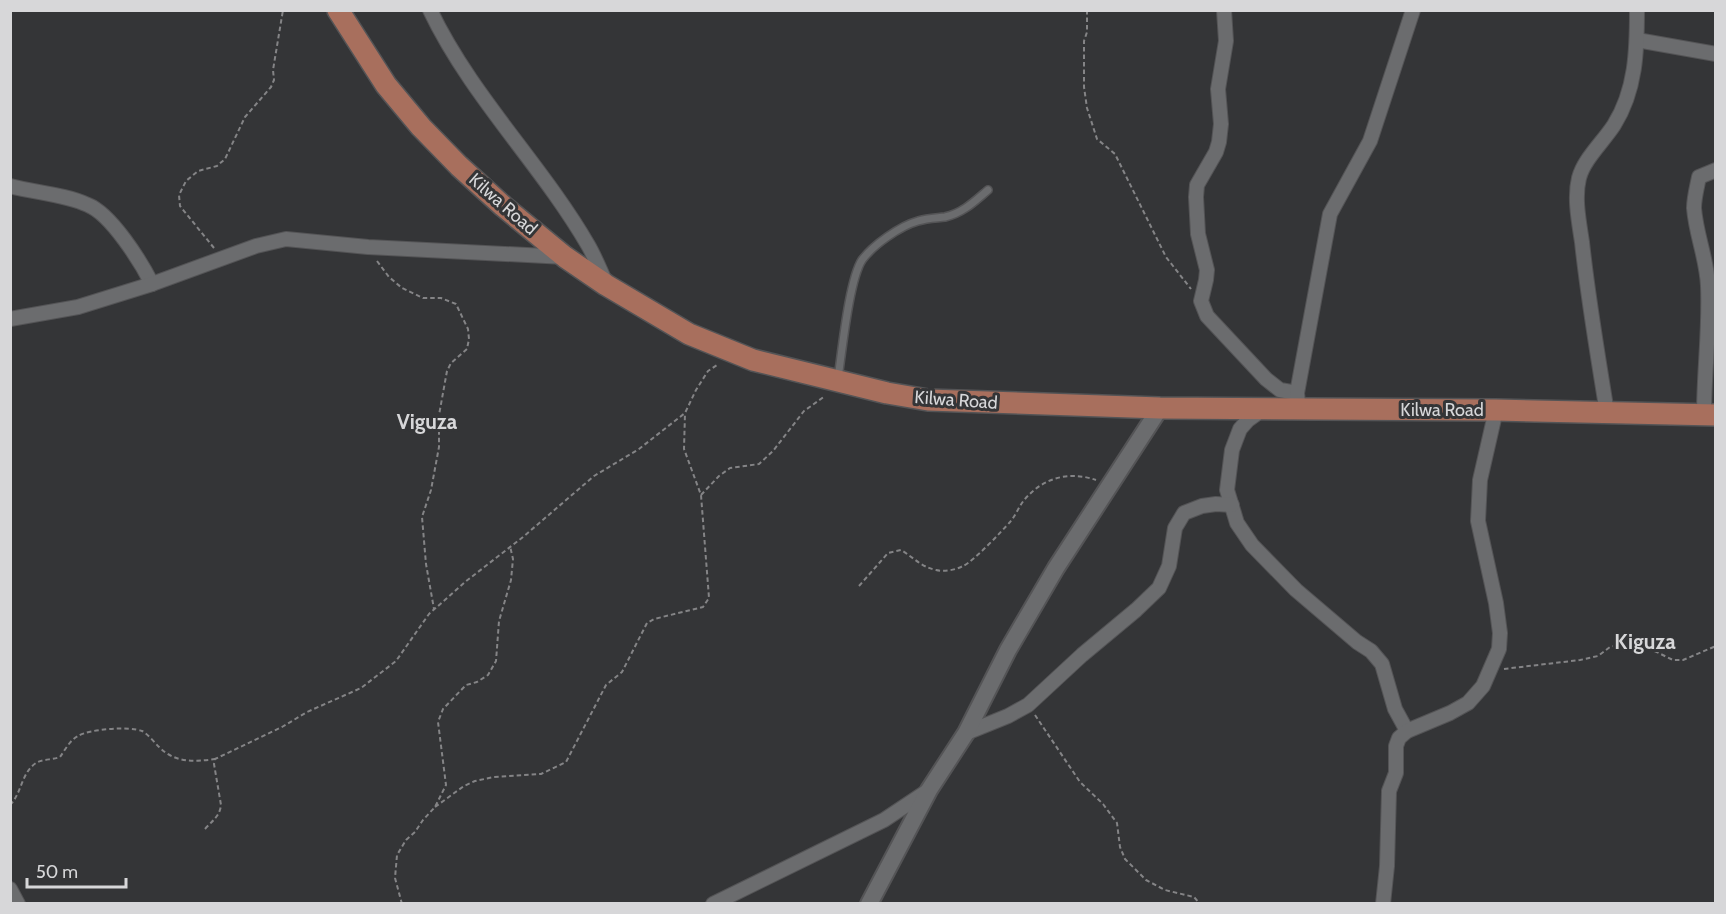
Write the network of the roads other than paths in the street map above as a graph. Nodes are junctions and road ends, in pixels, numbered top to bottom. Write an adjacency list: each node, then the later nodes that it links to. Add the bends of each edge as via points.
1 (338, 10): 11 (highway, Kilwa Road, via 386,85 421,127 503,206)
2 (430, 10): 13 (street, via 440,33 589,246)
3 (1224, 10): 16 (street, via 1226,40 1218,89 1219,142 1197,185 1196,197 1198,234 1207,270 1201,300 1207,316 1266,379)
4 (1413, 10): 16 (street, via 1370,141 1330,214)
5 (1637, 10): 6 (street)
6 (1637, 40): 7 (street); 20 (street, via 1626,102 1584,167 1577,190)
7 (1716, 54)
8 (1716, 170): 21 (street, via 1700,177 1694,208 1708,284 1709,338 1704,381)
9 (10, 186): 12 (street, via 76,201 97,210 125,239)
10 (988, 190): 15 (lane, via 965,210 905,227 876,244 861,262)
11 (565, 257): 12 (street, via 286,239); 13 (highway, Kilwa Road)
12 (152, 284): 14 (street, via 78,308)
13 (606, 285): 15 (highway, Kilwa Road, via 689,334 734,353)
14 (10, 319)
15 (838, 380): 17 (highway, Kilwa Road, via 928,400)
16 (1298, 401): 18 (highway, Kilwa Road); 19 (highway, Kilwa Road)
17 (1160, 408): 18 (highway, Kilwa Road); 24 (street, via 1056,568)
18 (1262, 410): 22 (street, via 1240,429 1232,450 1227,490)
19 (1496, 410): 20 (highway, Kilwa Road); 23 (street, via 1480,480 1478,521 1496,603 1499,649 1483,686 1468,703)
20 (1607, 413): 21 (highway, Kilwa Road)
21 (1710, 415)
22 (1232, 505): 23 (street, via 1237,523 1252,545 1296,590 1382,664); 24 (street, via 1202,506 1184,513 1175,528 1170,566 1159,588 1028,705)
23 (1407, 732): 30 (street, via 1396,746 1396,772 1389,791)
24 (966, 733): 25 (street)
25 (929, 790): 28 (street, via 884,820); 29 (street)
26 (10, 889): 27 (street)
27 (18, 903)
28 (713, 903)
29 (869, 903)
30 (1383, 903)

